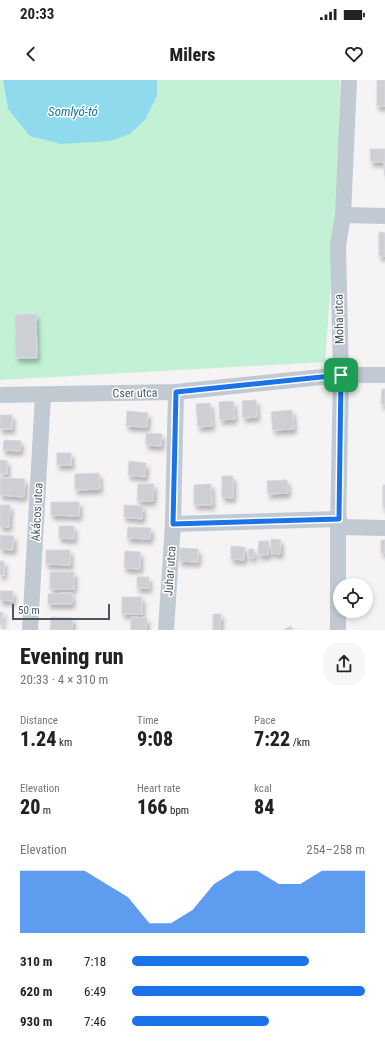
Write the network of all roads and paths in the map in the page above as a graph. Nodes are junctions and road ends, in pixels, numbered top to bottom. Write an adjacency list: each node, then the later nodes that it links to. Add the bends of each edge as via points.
1 (349, 80): 2 (street, Moha utca)
2 (343, 215): 3 (street); 4 (street, Moha utca, via 338,246)
3 (385, 216)
4 (341, 375): 5 (street, Cser utca); 6 (street, Cser utca); 9 (street, Moha utca)
5 (385, 375)
6 (176, 392): 8 (street, Cser utca); 10 (street, Juhar utca)
7 (0, 395): 8 (street, Cser utca)
8 (44, 395): 12 (street, Akácos utca)
9 (338, 523): 10 (street); 11 (street); 14 (street, Moha utca)
10 (173, 524): 13 (street, Juhar utca)
11 (385, 528)
12 (30, 630)
13 (166, 630)
14 (338, 630)

